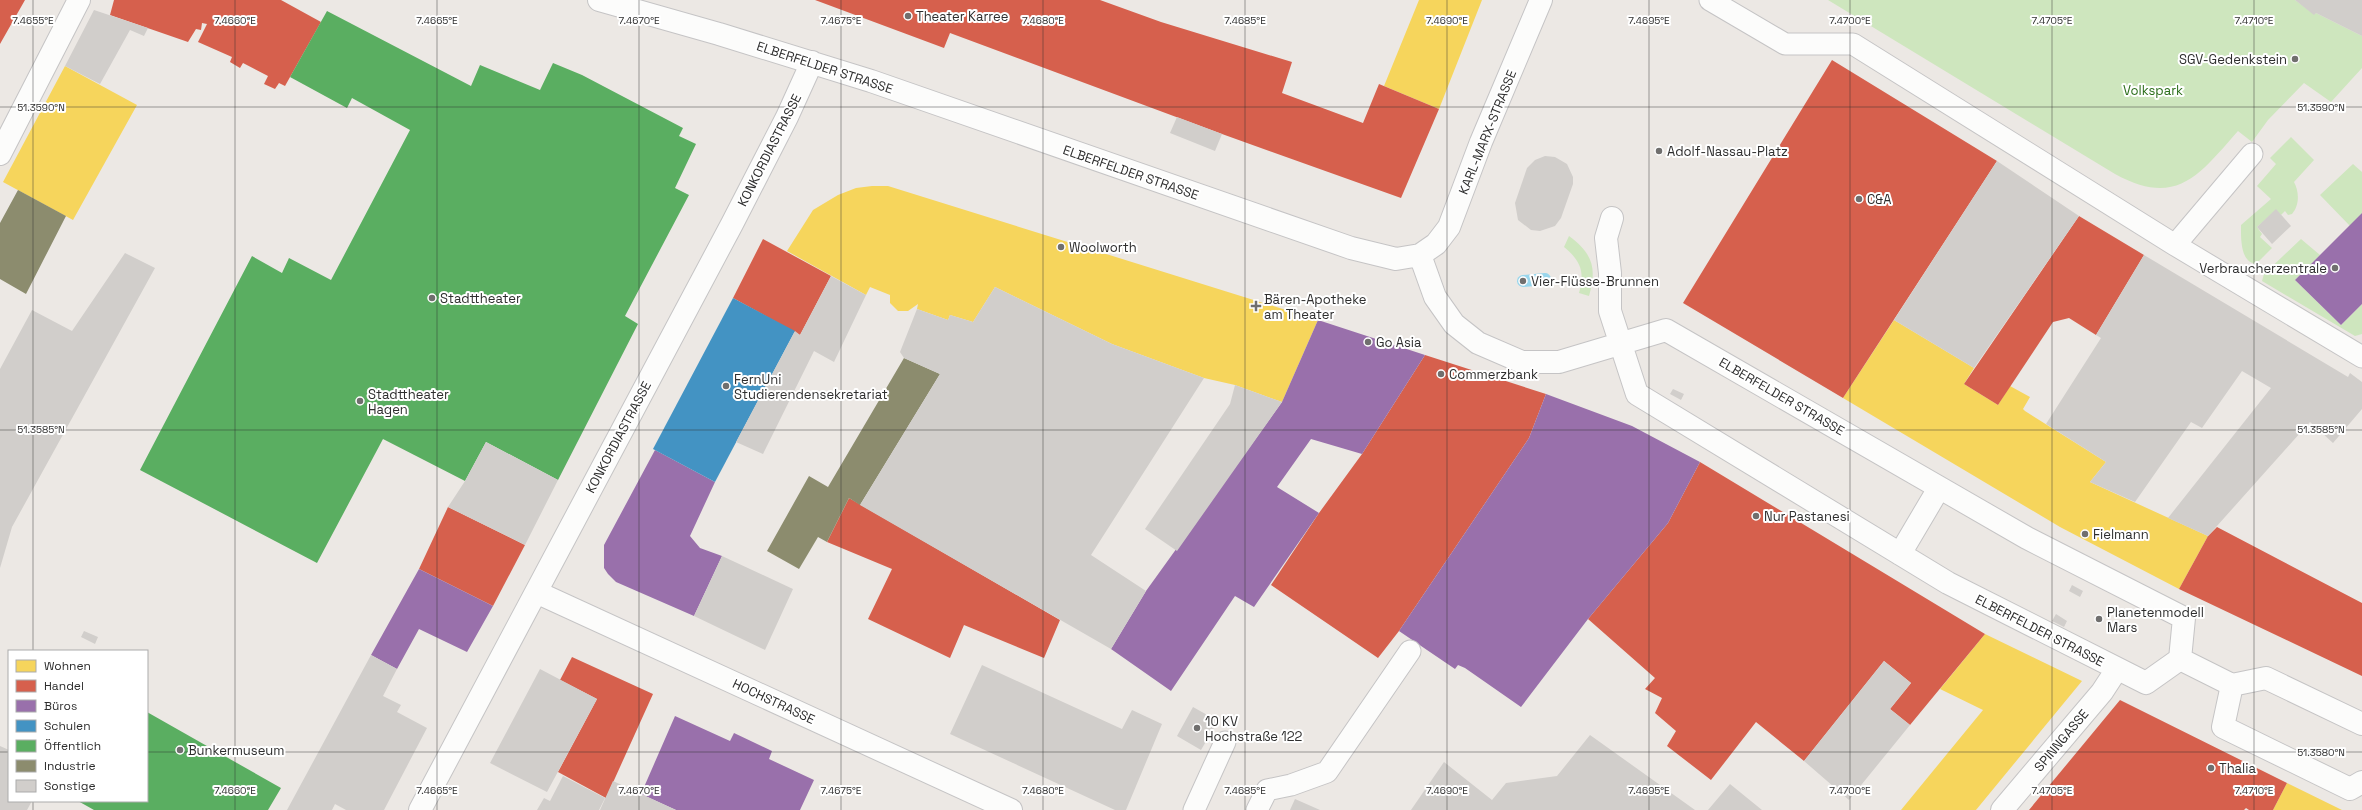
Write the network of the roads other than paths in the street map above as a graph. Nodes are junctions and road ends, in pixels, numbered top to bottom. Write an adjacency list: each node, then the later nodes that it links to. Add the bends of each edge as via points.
1 (79, 0): 6 (street)
2 (599, 0): 5 (street, ELBERFELDER STRASSE)
3 (1541, 0): 10 (street, KARL-MARX-STRASSE, via 1481,142 1449,227 1436,244)
4 (1710, 0): 9 (lane, via 1785,44 1852,44)
5 (812, 62): 10 (street, ELBERFELDER STRASSE, via 1351,248 1396,259); 15 (street, KONKORDIASTRASSE, via 732,224)
6 (0, 154)
7 (2252, 154): 9 (lane)
8 (1612, 218): 11 (street, ELBERFELDER STRASSE, via 1606,238 1610,273 1610,311)
9 (2175, 246): 12 (lane)
10 (1420, 255): 11 (street, ELBERFELDER STRASSE, via 1435,297 1454,324 1478,343 1522,362 1558,362)
11 (1620, 346): 13 (street, ELBERFELDER STRASSE, via 1666,330); 14 (street, ELBERFELDER STRASSE, via 1637,394)
12 (2362, 356)
13 (1939, 488): 14 (street); 17 (street, ELBERFELDER STRASSE, via 2069,561 2184,618)
14 (1900, 554): 18 (street, ELBERFELDER STRASSE, via 1948,583)
15 (536, 592): 23 (street, KONKORDIASTRASSE); 24 (street, HOCHSTRASSE)
16 (1410, 651): 26 (lane, via 1327,772 1291,785 1267,790)
17 (2180, 659): 18 (street, ELBERFELDER STRASSE, via 2146,683); 19 (street)
18 (2117, 669): 27 (street, SPINNGASSE, via 2102,692)
19 (2232, 685): 20 (street, via 2266,678); 22 (street, via 2223,727 2350,789)
20 (2358, 716)
21 (1225, 742): 25 (lane)
22 (2362, 782)
23 (420, 810)
24 (1011, 810)
25 (1194, 810)
26 (1257, 810)
27 (2002, 810)

